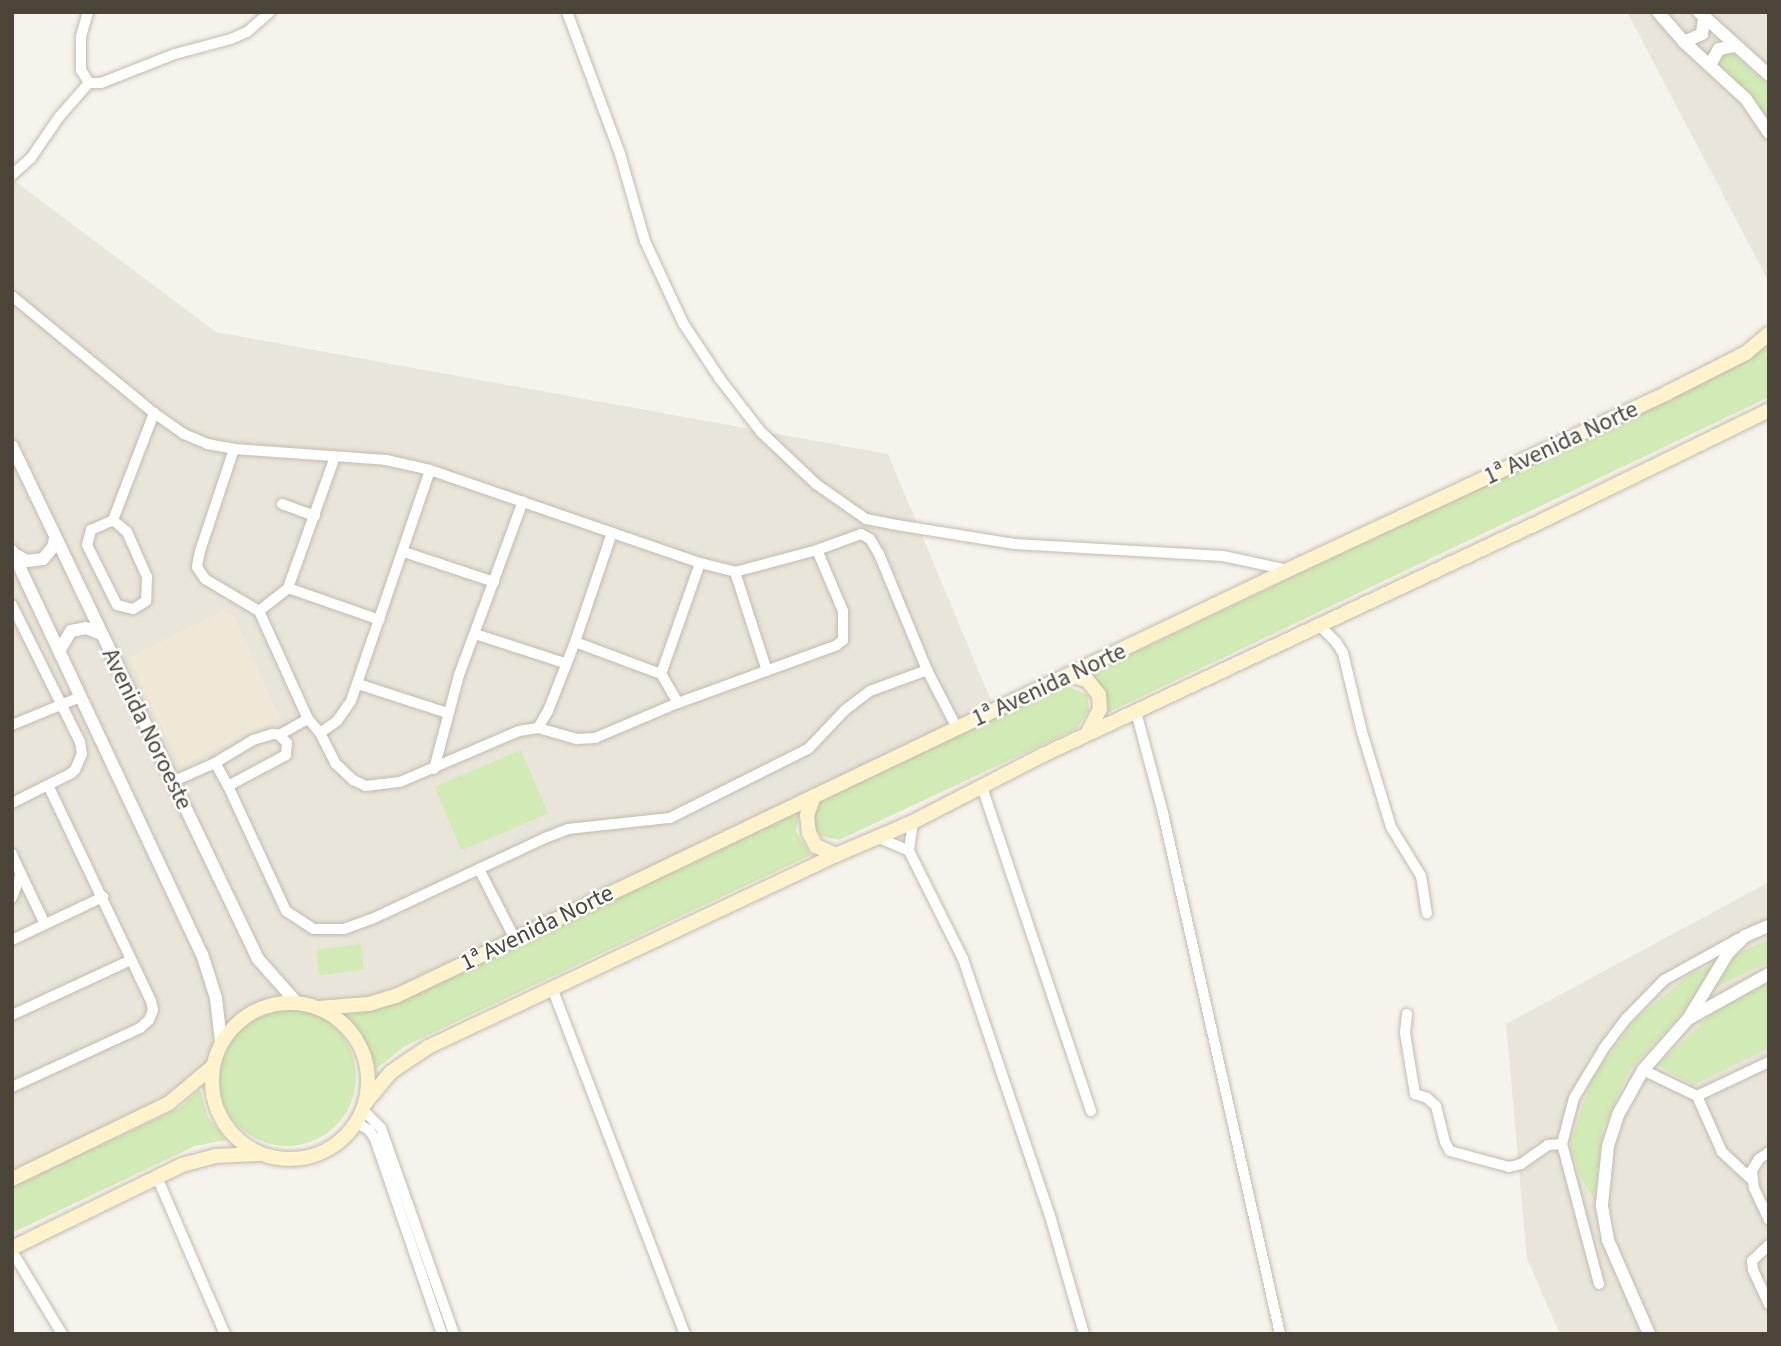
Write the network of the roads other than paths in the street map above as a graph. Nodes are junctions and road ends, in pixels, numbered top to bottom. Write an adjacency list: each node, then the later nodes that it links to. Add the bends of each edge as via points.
1 (88, 12): 10 (street, via 80,36 80,70)
2 (270, 12): 10 (street, via 231,39 175,54 101,83)
3 (567, 12): 24 (street, via 620,154 645,242 683,323 761,432 816,484)
4 (1658, 12): 6 (street)
5 (1702, 15): 6 (street, via 1702,34); 7 (street)
6 (1684, 43): 8 (street)
7 (1734, 46): 8 (street, via 1719,49); 9 (street)
8 (1710, 65): 11 (street, via 1746,99)
9 (1769, 75)
10 (89, 83): 12 (street, via 31,158)
11 (1769, 133)
12 (12, 175)
13 (12, 296): 16 (street)
14 (1769, 334): 33 (main road, 1ᵃ Avenida Norte, via 1746,352 1667,393)
15 (1769, 410): 40 (main road)
16 (154, 413): 18 (street, via 184,434); 25 (street)
17 (12, 446): 28 (street, Avenida Noroeste)
18 (234, 449): 19 (street); 38 (street, via 197,567 205,579)
19 (335, 457): 20 (street, via 386,460); 23 (street)
20 (430, 470): 21 (street); 31 (street)
21 (523, 501): 26 (street); 35 (street)
22 (282, 504): 23 (street)
23 (315, 516): 36 (street)
24 (866, 519): 27 (street); 33 (street, via 1014,544 1223,556)
25 (113, 520): 25 (street, via 91,530 87,545 117,605 134,609 146,601 147,577 127,532)
26 (612, 533): 32 (street); 43 (street)
27 (861, 534): 29 (street); 46 (street, via 879,554)
28 (55, 540): 30 (street, via 43,559 27,561); 41 (street, Avenida Noroeste)
29 (817, 550): 34 (street); 47 (street, via 844,611 844,640)
30 (13, 552): 44 (street, Avenida Noroeste)
31 (404, 552): 35 (street); 39 (street)
32 (700, 564): 34 (street); 48 (street)
33 (1288, 570): 49 (main road, 1ᵃ Avenida Norte)
34 (735, 572): 47 (street)
35 (494, 582): 42 (street)
36 (288, 589): 38 (street); 39 (street)
37 (12, 605): 53 (street)
38 (260, 611): 56 (street)
39 (380, 620): 50 (street)
40 (1318, 624): 54 (main road); 80 (street, via 1343,653 1391,827 1421,876)
41 (101, 634): 44 (street, via 86,628 71,631); 65 (street, Avenida Noroeste)
42 (475, 634): 45 (street); 55 (street)
43 (575, 642): 45 (street); 48 (street)
44 (59, 650): 51 (street, Avenida Noroeste)
45 (565, 663): 58 (street)
46 (927, 670): 59 (street); 76 (street, via 870,691 808,749 670,818 568,830)
47 (767, 671): 52 (street)
48 (661, 674): 52 (street)
49 (1072, 676): 59 (main road, 1ᵃ Avenida Norte); 61 (main road, via 1087,680 1099,695 1098,717)
50 (358, 684): 55 (street); 60 (street, via 345,711)
51 (80, 697): 53 (street); 94 (street, Avenida Noroeste, via 211,975)
52 (678, 702): 58 (street, via 595,738 577,740)
53 (61, 707): 57 (street); 66 (street, via 82,754 75,770)
54 (1136, 712): 61 (main road); 119 (street, via 1163,813)
55 (447, 713): 64 (street)
56 (308, 719): 60 (street); 62 (street)
57 (12, 725)
58 (538, 728): 64 (street, via 501,736)
59 (957, 728): 69 (main road, 1ᵃ Avenida Norte)
60 (320, 733): 64 (street, via 335,763 366,786 400,782)
61 (1087, 733): 68 (main road)
62 (279, 735): 63 (street, via 253,740); 67 (street, via 287,743 286,755)
63 (215, 763): 65 (street); 67 (street)
64 (433, 769)
65 (172, 782): 89 (street, Avenida Noroeste, via 258,959)
66 (48, 785): 70 (street); 78 (street)
67 (228, 786): 76 (street, via 278,898 286,911 314,929 344,929 372,919)
68 (982, 787): 71 (main road); 100 (street)
69 (814, 796): 75 (main road, via 807,815 809,832 817,846); 84 (main road, 1ᵃ Avenida Norte)
70 (12, 803)
71 (913, 822): 72 (main road); 73 (street)
72 (879, 838): 73 (street); 75 (main road)
73 (909, 851): 118 (street, via 971,981 1050,1216)
74 (12, 854): 77 (street)
75 (836, 855): 88 (main road)
76 (479, 869): 84 (street)
77 (21, 874): 79 (street); 81 (street)
78 (103, 897): 81 (street); 86 (street)
79 (12, 898)
80 (1427, 914)
81 (45, 924): 85 (street)
82 (1769, 926): 83 (street)
83 (1745, 936): 93 (street, via 1718,966); 102 (street, via 1664,980 1627,1018 1574,1098)
84 (515, 939): 90 (main road, 1ᵃ Avenida Norte, via 397,996 369,1004)
85 (12, 940)
86 (131, 960): 92 (street); 98 (street, via 151,1001 149,1020)
87 (1769, 974): 93 (street)
88 (552, 988): 101 (main road, via 418,1052 391,1073); 117 (street)
89 (297, 1003): 90 (main road); 94 (main road, via 274,1004 253,1012 234,1025)
90 (318, 1008): 101 (main road, via 346,1027 364,1055 369,1079)
91 (1407, 1014): 102 (street, via 1405,1033 1415,1094 1436,1106 1450,1151 1509,1167 1548,1145)
92 (12, 1015)
93 (1688, 1019): 97 (street)
94 (221, 1042): 96 (main road)
95 (1769, 1062): 99 (street)
96 (212, 1067): 104 (main road, via 211,1093 219,1118 236,1139); 106 (main road, via 169,1103)
97 (1643, 1070): 99 (street); 120 (street, via 1619,1113 1608,1146 1602,1205 1608,1240)
98 (12, 1087)
99 (1697, 1096): 107 (street, via 1722,1152)
100 (1091, 1111)
101 (362, 1112): 104 (main road, via 333,1146 302,1159); 115 (street); 116 (street, via 381,1128)
102 (1562, 1144): 111 (street)
103 (1769, 1152): 107 (street, via 1754,1164)
104 (258, 1154): 105 (main road, via 215,1156)
105 (157, 1177): 110 (main road); 114 (street)
106 (12, 1179)
107 (1752, 1180): 108 (street)
108 (1769, 1220)
109 (1769, 1245): 112 (street, via 1752,1261)
110 (12, 1249): 113 (street)
111 (1599, 1284)
112 (1769, 1304)
113 (62, 1334)
114 (225, 1334)
115 (442, 1334)
116 (454, 1334)
117 (685, 1334)
118 (1084, 1334)
119 (1280, 1334)
120 (1649, 1334)

